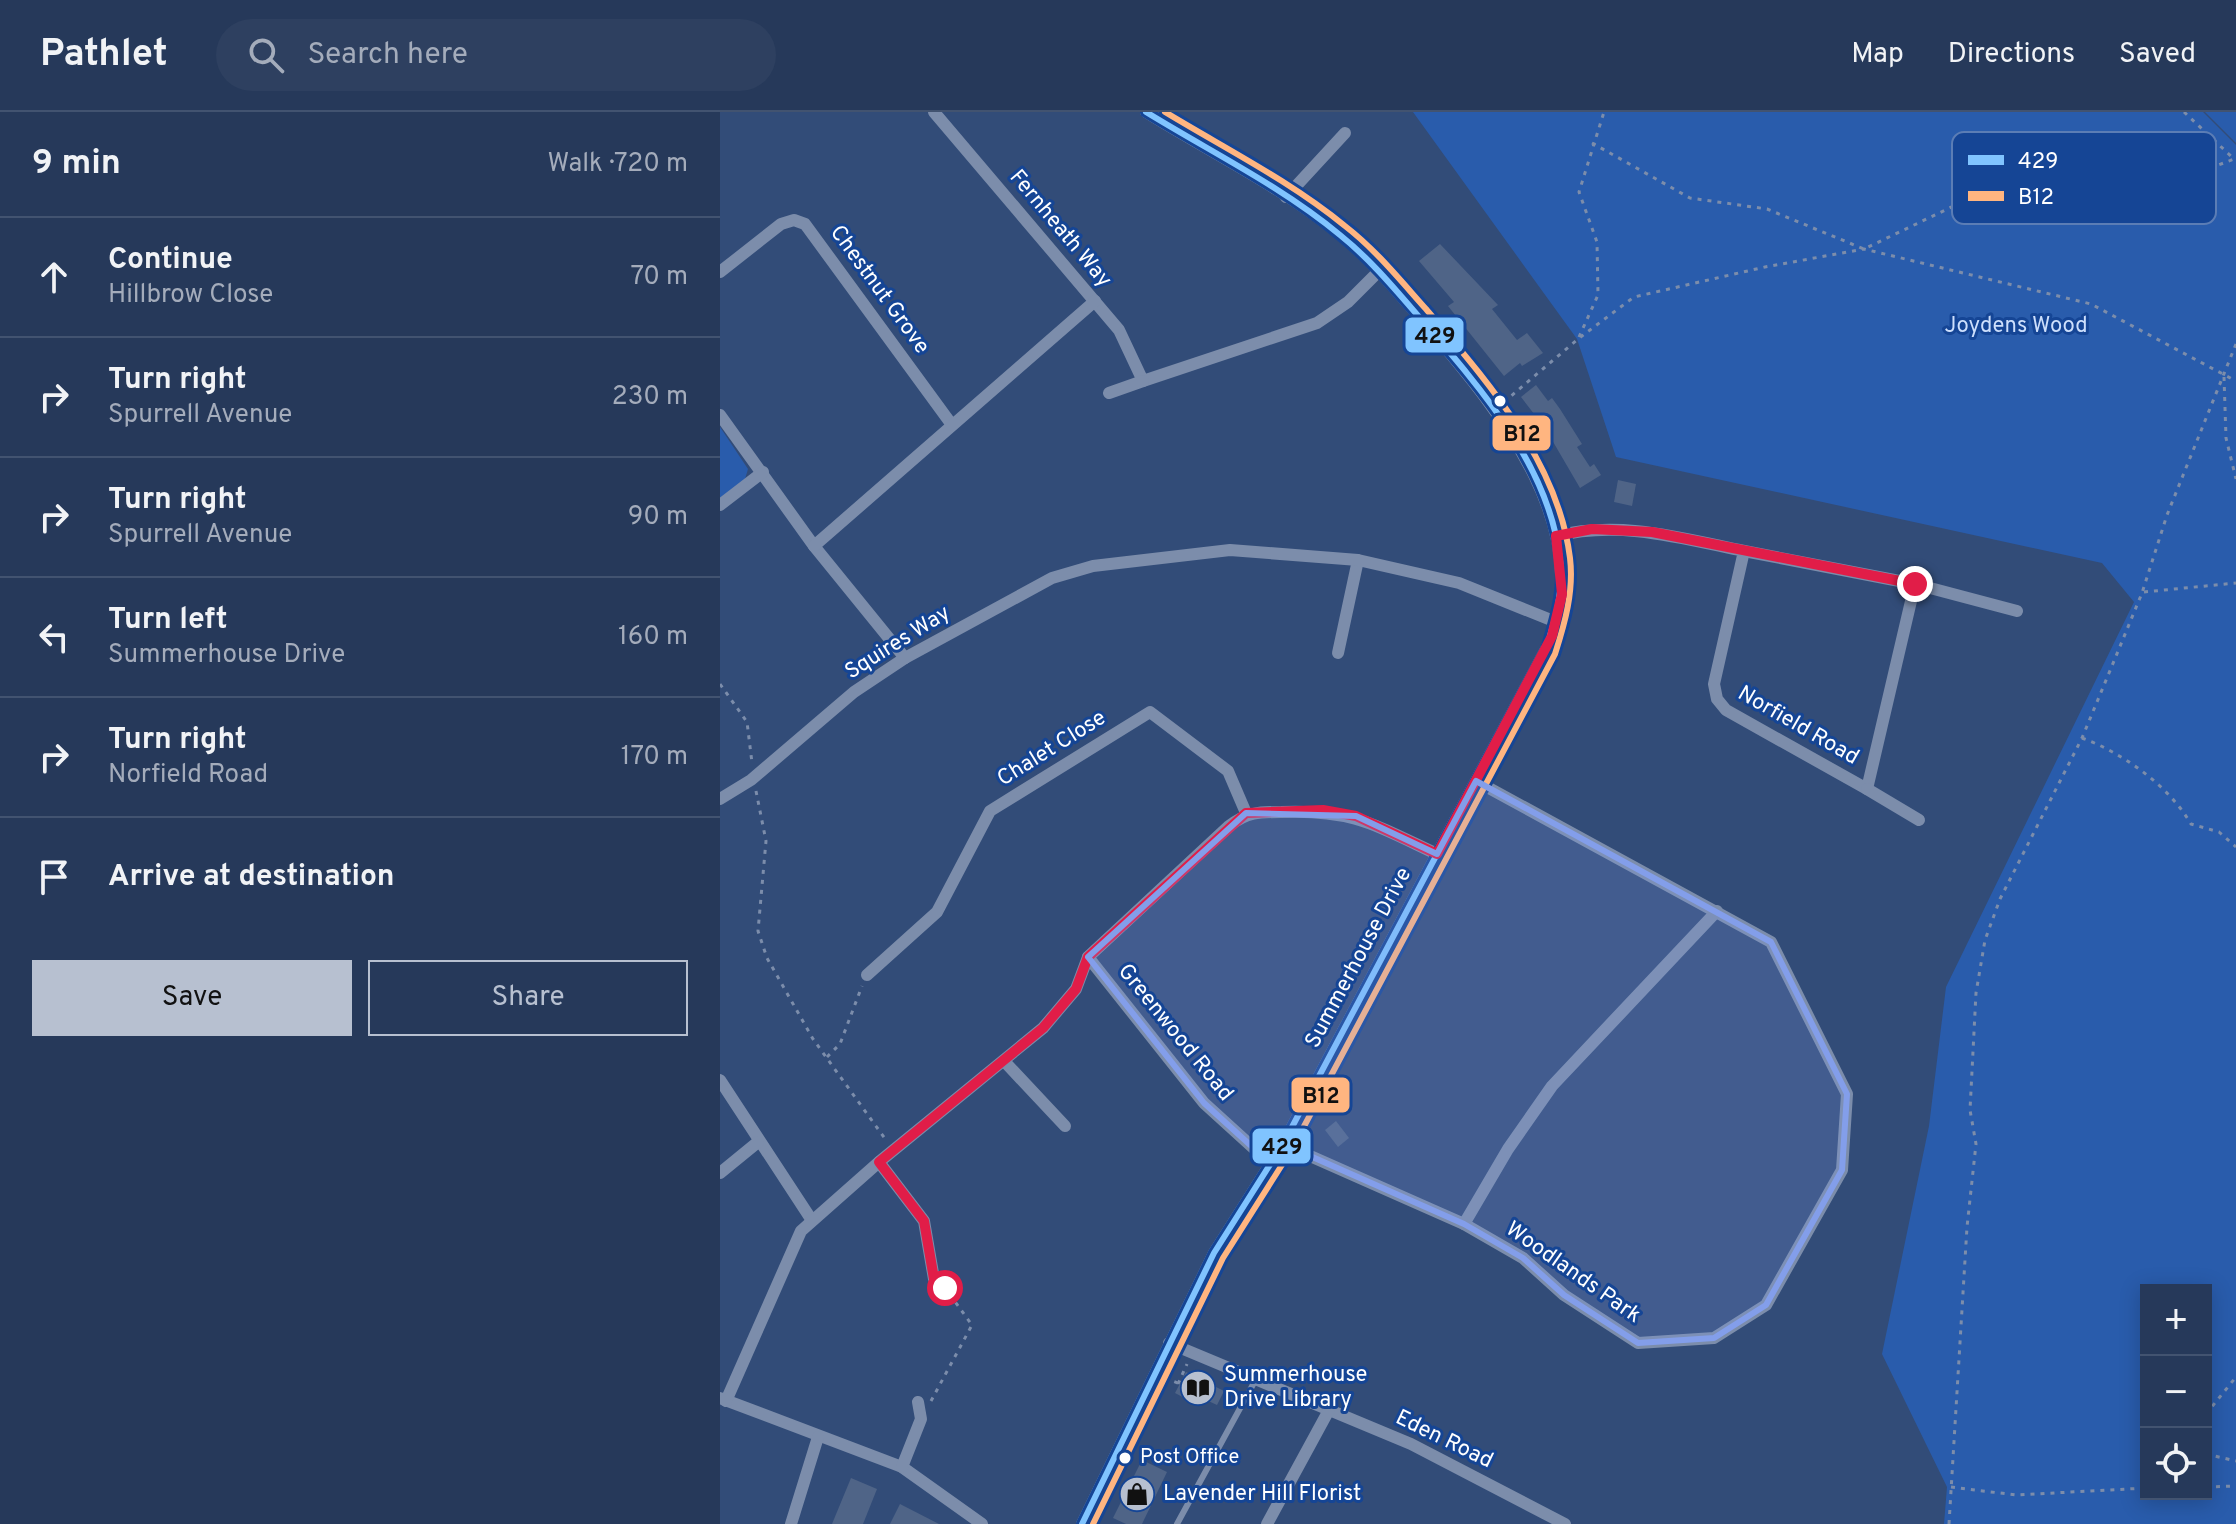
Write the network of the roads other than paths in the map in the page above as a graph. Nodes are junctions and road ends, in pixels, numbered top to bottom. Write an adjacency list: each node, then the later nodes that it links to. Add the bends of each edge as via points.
1 (934, 112): 7 (street, Fernheath Way)
2 (1146, 112): 4 (street, Summerhouse Drive)
3 (1345, 133): 4 (street)
4 (1286, 197): 5 (street, Summerhouse Drive, via 1325,222)
5 (1380, 270): 8 (street, via 1317,323); 14 (street, Summerhouse Drive, via 1495,410 1526,459)
6 (720, 272): 11 (street, Chestnut Grove, via 781,224 805,224)
7 (1095, 301): 8 (street, Fernheath Way, via 1119,330); 11 (street)
8 (1143, 381): 9 (street)
9 (1109, 393)
10 (720, 415): 12 (street)
11 (952, 425): 15 (street)
12 (763, 472): 13 (street); 15 (street)
13 (720, 505)
14 (1556, 536): 16 (street, via 1630,529); 20 (street, Summerhouse Drive, via 1562,578)
15 (814, 546): 22 (street)
16 (1744, 551): 18 (street); 24 (street, Norfield Road, via 1716,672 1717,699 1726,710)
17 (1358, 560): 20 (street, Squires Way, via 1459,583); 21 (street); 22 (street, Squires Way, via 1230,550 1093,566 1052,578)
18 (1915, 584): 19 (street); 24 (street, Norfield Road)
19 (2017, 611)
20 (1556, 622): 23 (street, Summerhouse Drive)
21 (1338, 653)
22 (905, 658): 25 (street, Squires Way)
23 (1476, 781): 28 (street, Summerhouse Drive); 29 (street, Woodlands Park)
24 (1867, 789): 27 (street, Norfield Road)
25 (720, 799)
26 (1246, 813): 28 (street, via 1323,810 1356,816); 30 (street); 31 (street, Chalet Close, via 1228,771 1150,712 990,811 937,912)
27 (1919, 820)
28 (1437, 854): 36 (street, Summerhouse Drive)
29 (1717, 911): 41 (street, via 1552,1086); 41 (street, Woodlands Park, via 1771,942 1847,1094 1842,1170 1766,1305 1714,1338 1638,1343 1564,1295 1523,1258)
30 (1088, 957): 32 (street, via 1076,989 1043,1028); 38 (street, Greenwood Road, via 1204,1103)
31 (867, 975)
32 (1004, 1061): 34 (street); 37 (street)
33 (720, 1080): 35 (street)
34 (1065, 1126)
35 (758, 1142): 39 (street); 40 (street)
36 (1283, 1144): 38 (street, Summerhouse Drive); 41 (street, Woodlands Park)
37 (879, 1162): 40 (street); 42 (street, via 924,1221)
38 (1270, 1163): 43 (street, Summerhouse Drive, via 1214,1253)
39 (720, 1173)
40 (811, 1219): 45 (street)
41 (1464, 1224)
42 (934, 1279)
43 (1169, 1343): 44 (street, Eden Road); 50 (street, Summerhouse Drive)
44 (1256, 1379): 47 (street, Eden Road); 53 (lane)
45 (723, 1399): 48 (street)
46 (918, 1402): 49 (street, via 921,1419)
47 (1329, 1410): 54 (street); 55 (street, Eden Road, via 1411,1444)
48 (818, 1437): 49 (street); 51 (street)
49 (902, 1467): 52 (street)
50 (1087, 1523)
51 (791, 1524)
52 (982, 1524)
53 (1177, 1524)
54 (1267, 1524)
55 (1565, 1524)

